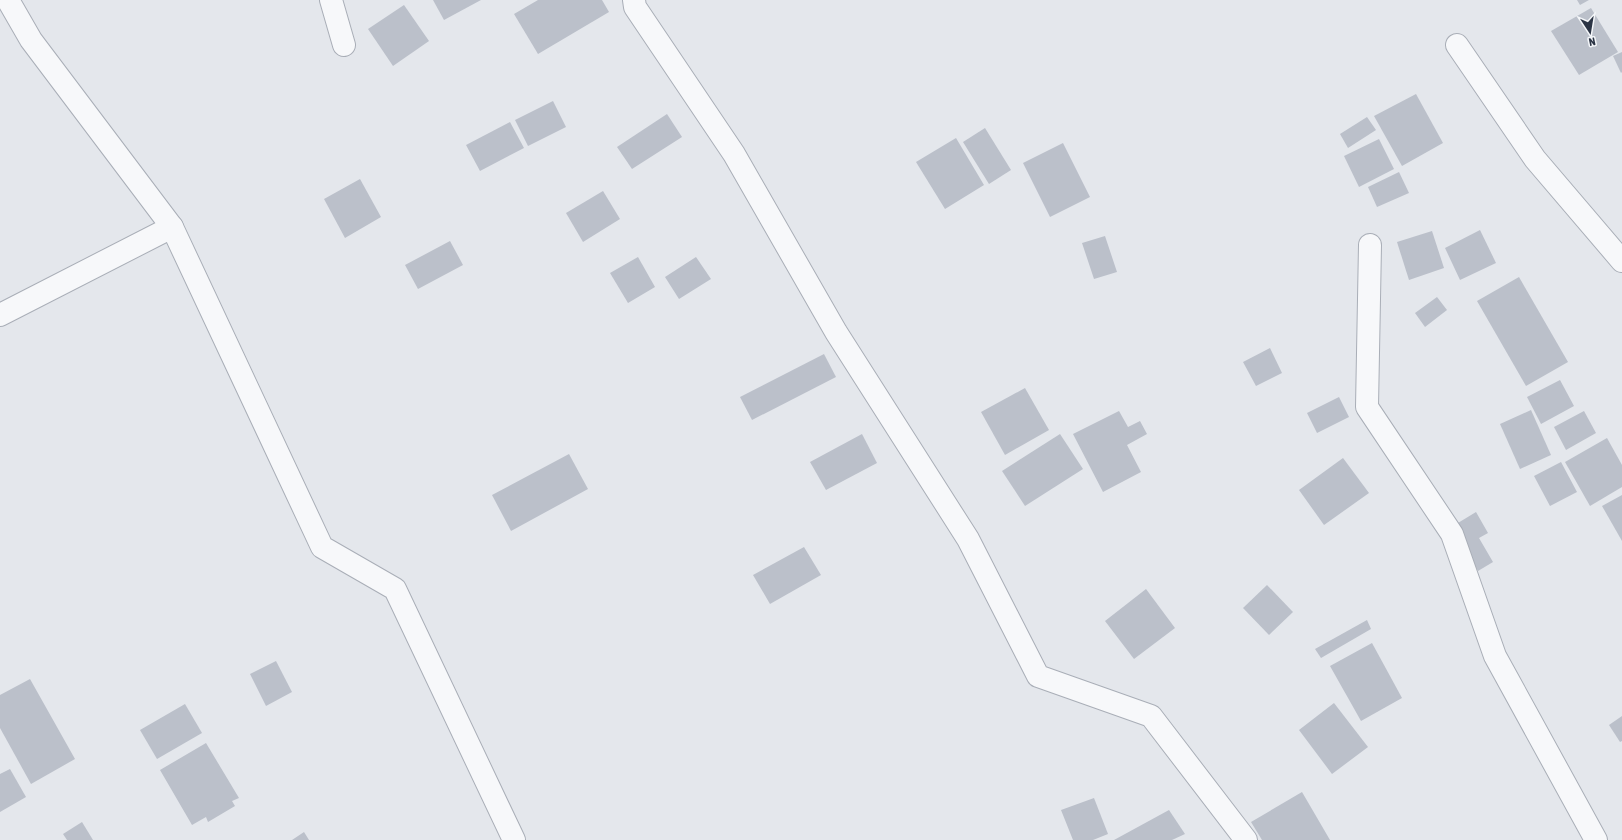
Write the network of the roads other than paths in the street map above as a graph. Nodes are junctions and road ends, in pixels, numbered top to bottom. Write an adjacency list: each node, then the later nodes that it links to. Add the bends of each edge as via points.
1 (8, 0): 6 (street, via 32,40)
2 (331, 0): 4 (street)
3 (634, 0): 11 (street, via 635,7 734,154 836,332 968,539 1038,676 1151,716)
4 (344, 45)
5 (1457, 45): 8 (street, via 1535,159)
6 (172, 227): 9 (street); 10 (street, via 322,547 396,589)
7 (1370, 245): 12 (street, via 1367,407 1452,534 1495,656)
8 (1622, 261)
9 (0, 315)
10 (514, 840)
11 (1246, 840)
12 (1596, 840)

